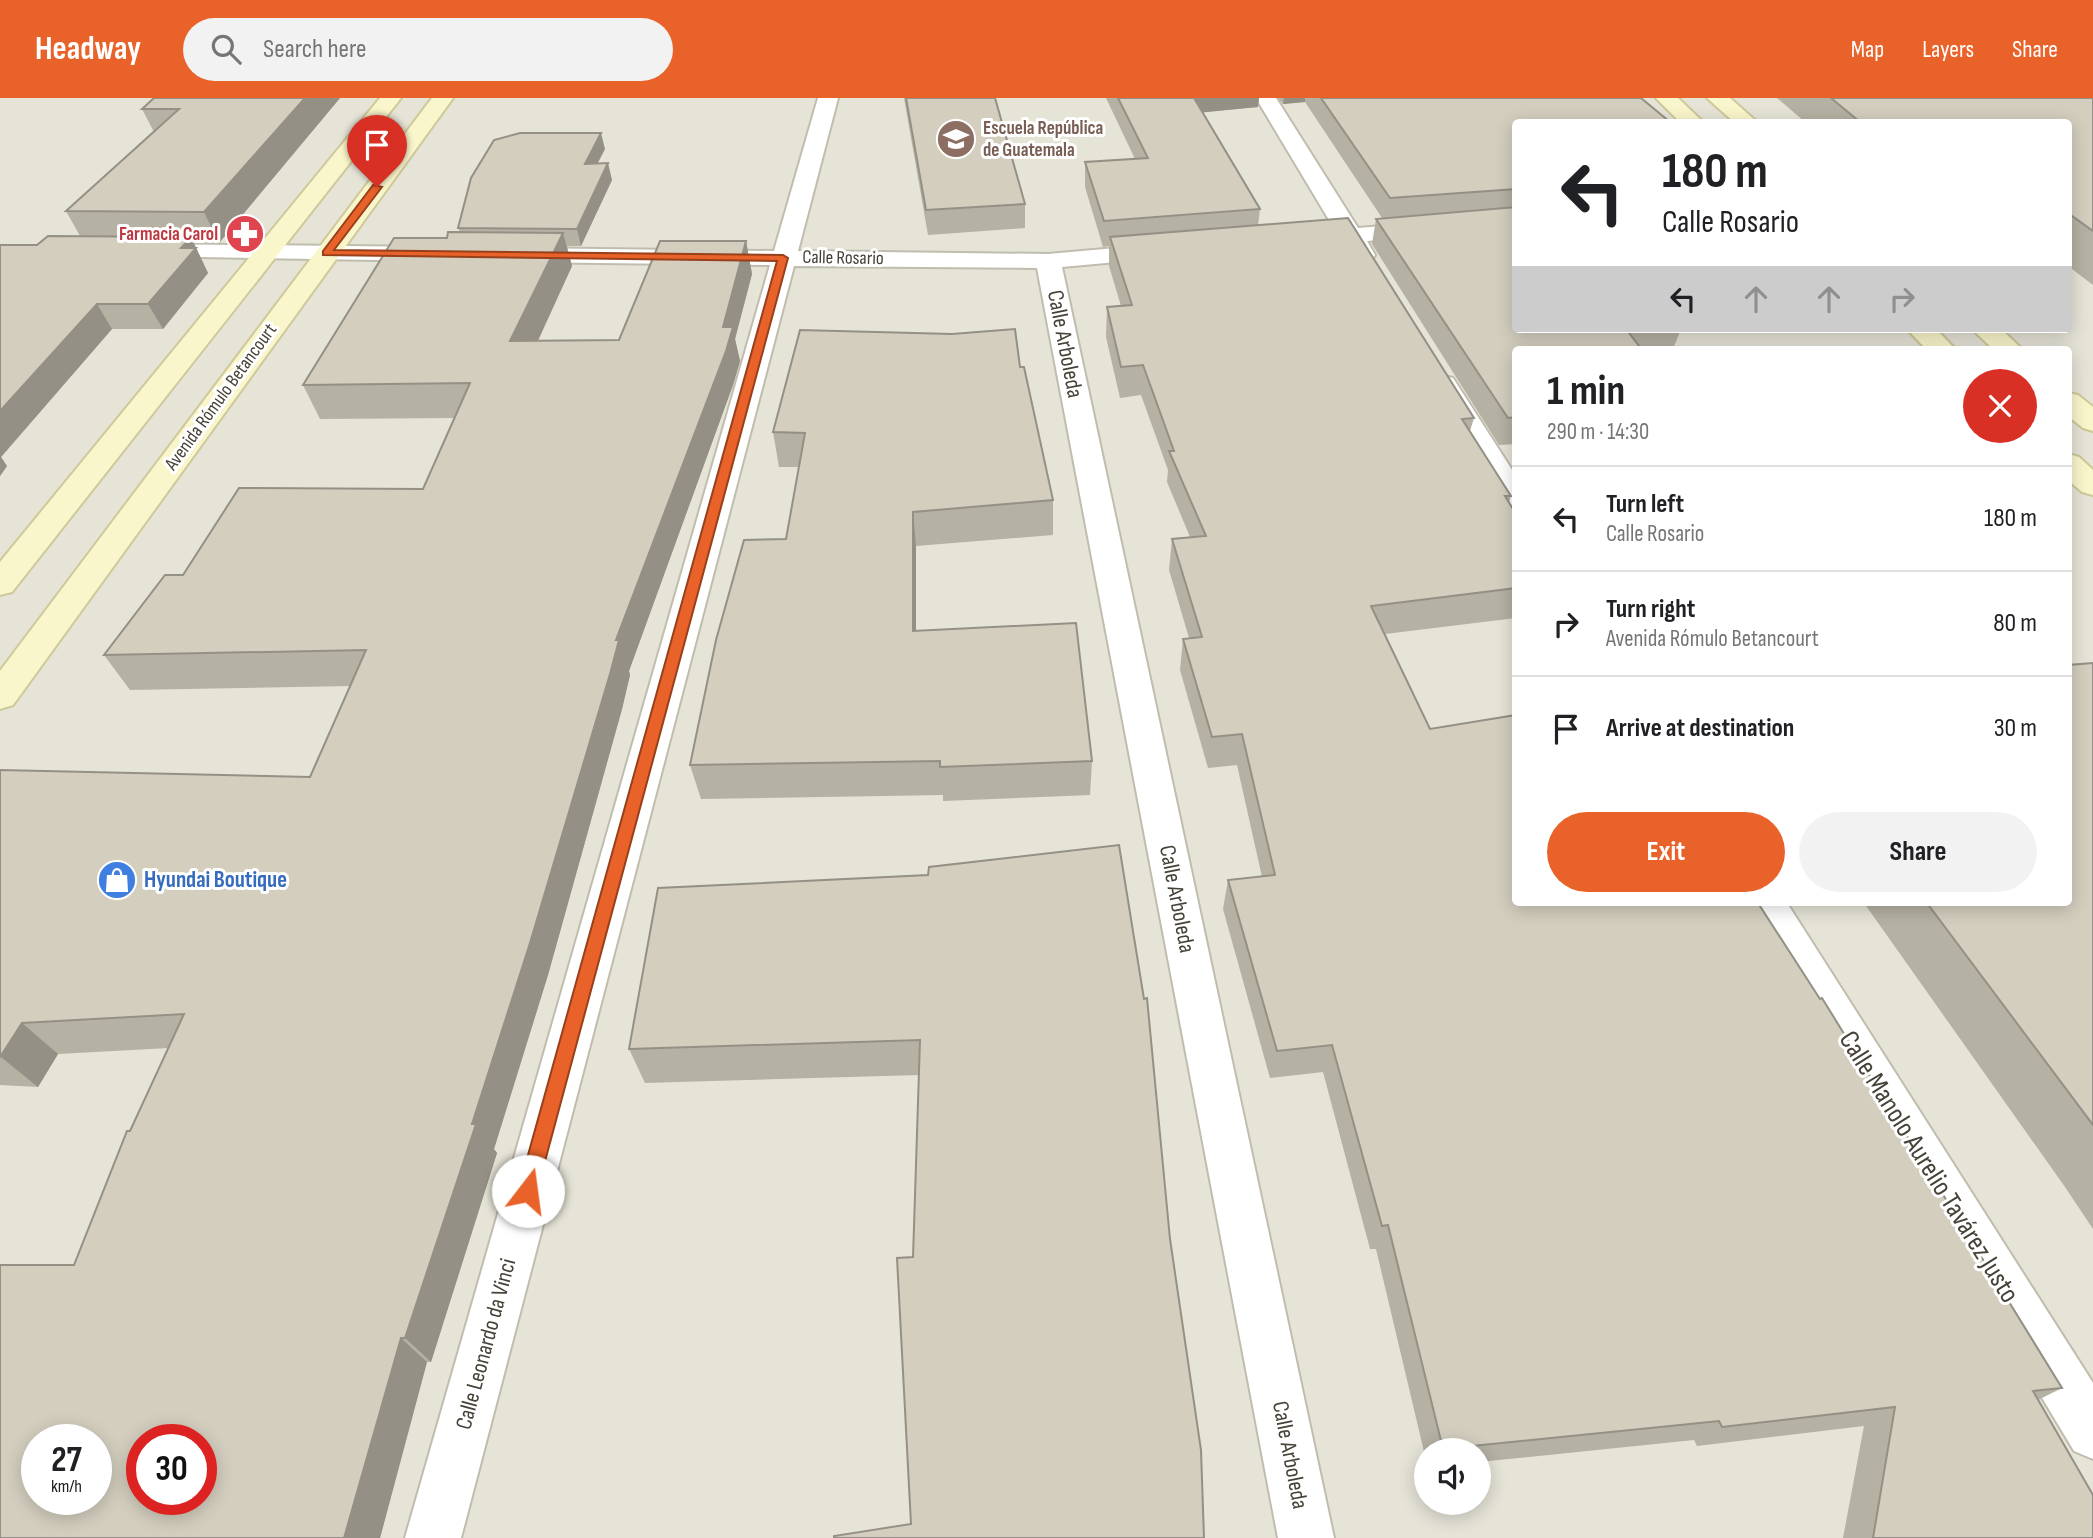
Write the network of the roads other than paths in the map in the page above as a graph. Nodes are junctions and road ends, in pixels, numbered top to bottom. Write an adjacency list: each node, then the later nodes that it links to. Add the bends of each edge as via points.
1 (391, 98): 14 (main road)
2 (443, 98): 15 (main road, Avenida Rómulo Betancourt)
3 (828, 98): 18 (street, Calle Leonardo da Vinci)
4 (1266, 98): 10 (street)
5 (1666, 98): 7 (main road)
6 (1717, 98): 8 (main road)
7 (1689, 119)
8 (1742, 119)
9 (1512, 222): 10 (street)
10 (1351, 236): 11 (street); 20 (street)
11 (1282, 242)
12 (1186, 249): 19 (street, Calle Rosario)
13 (121, 251): 14 (street)
14 (268, 252): 15 (street); 31 (main road)
15 (327, 253): 16 (street); 32 (main road, Avenida Rómulo Betancourt)
16 (461, 254)
17 (488, 254): 18 (street, Calle Rosario)
18 (783, 258): 19 (street, Calle Rosario); 35 (street, Calle Leonardo da Vinci)
19 (1048, 261): 36 (street, Calle Arboleda)
20 (1373, 270)
21 (1924, 333): 23 (main road)
22 (1990, 333): 24 (main road)
23 (1939, 346)
24 (2005, 346)
25 (1430, 363): 30 (street)
26 (2072, 404): 27 (main road)
27 (2093, 422)
28 (2072, 467): 29 (main road)
29 (2093, 485)
30 (1512, 495)
31 (0, 584)
32 (0, 696)
33 (1767, 906): 34 (street, Calle Manolo Aurelio Tavárez Justo)
34 (2093, 1432)
35 (433, 1538)
36 (1306, 1538)

